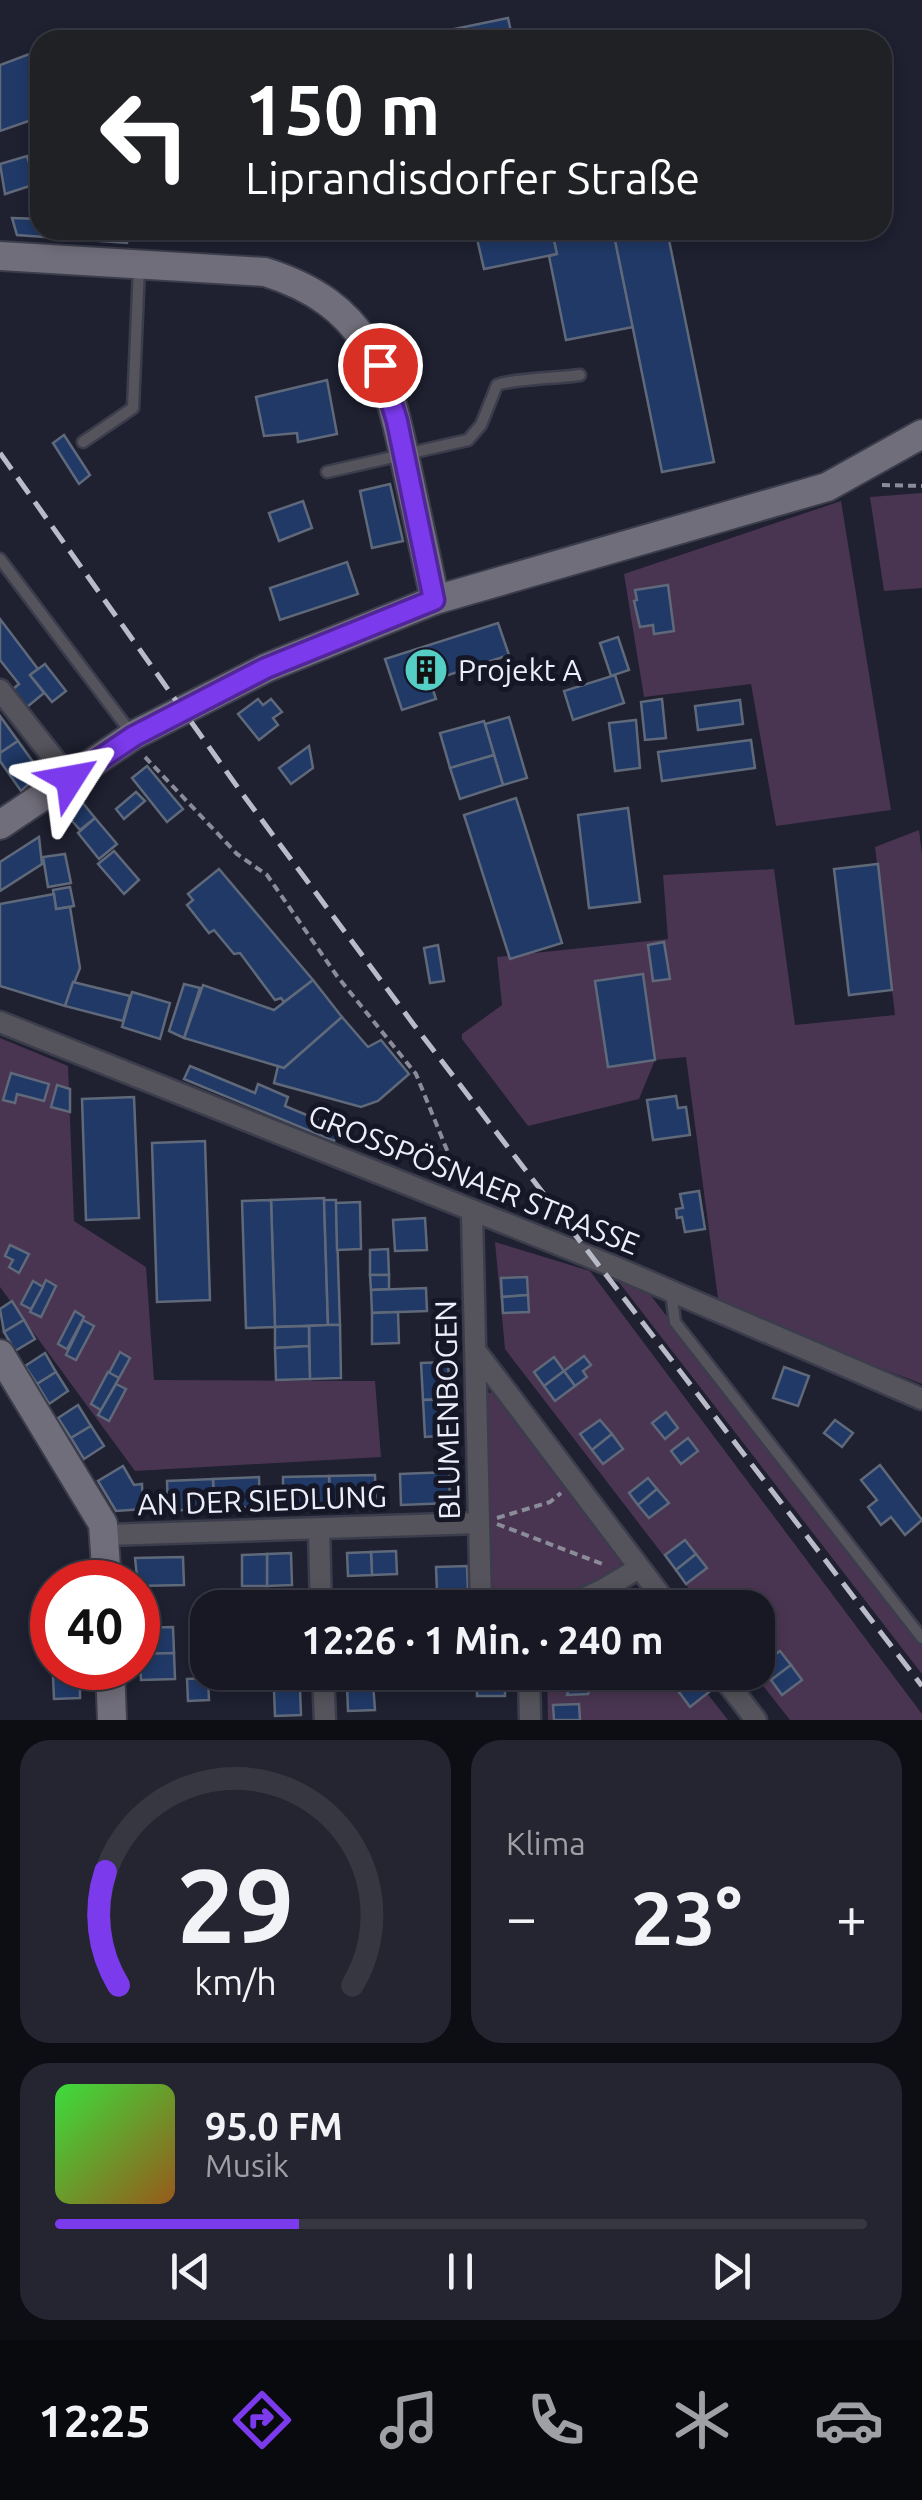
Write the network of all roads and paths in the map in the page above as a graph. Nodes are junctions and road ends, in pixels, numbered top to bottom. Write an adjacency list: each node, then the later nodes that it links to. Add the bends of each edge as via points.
1 (0, 256): 2 (street)
2 (140, 262): 5 (lane, via 133,408); 6 (street, via 265,272 316,293 368,342 390,390)
3 (580, 375): 6 (lane, via 506,380 468,440)
4 (922, 434): 8 (street)
5 (83, 442)
6 (404, 456): 7 (lane); 11 (street)
7 (327, 472)
8 (853, 476): 9 (path, via 890,488); 11 (street)
9 (922, 486)
10 (0, 559): 13 (lane)
11 (434, 600): 13 (street, via 266,668)
12 (0, 690): 14 (street)
13 (131, 737): 14 (street); 17 (path, via 237,854 267,876 416,1074)
14 (70, 779): 15 (street)
15 (0, 825)
16 (0, 1022): 17 (street, GROSSPÖSNAER STRASSE)
17 (472, 1212): 18 (street, GROSSPÖSNAER STRASSE); 20 (street, BLUMENBOGEN)
18 (671, 1290): 21 (street, GROSSPÖSNAER STRASSE); 32 (lane, via 675,1322)
19 (0, 1354): 25 (street)
20 (478, 1354): 22 (street); 23 (street, BLUMENBOGEN)
21 (922, 1399)
22 (576, 1482): 23 (path, via 550,1502); 27 (street)
23 (487, 1523): 24 (street, AN DER SIEDLUNG); 27 (path); 29 (street, BLUMENBOGEN)
24 (319, 1530): 25 (street, AN DER SIEDLUNG); 28 (street)
25 (106, 1536): 26 (street)
26 (107, 1560)
27 (632, 1572): 30 (street); 31 (street)
28 (321, 1590)
29 (482, 1590)
30 (597, 1590)
31 (651, 1590)
32 (922, 1638)
33 (111, 1690): 37 (street)
34 (323, 1690): 38 (street)
35 (529, 1690): 39 (street)
36 (733, 1690): 40 (street)
37 (112, 1720)
38 (324, 1720)
39 (530, 1720)
40 (756, 1720)

